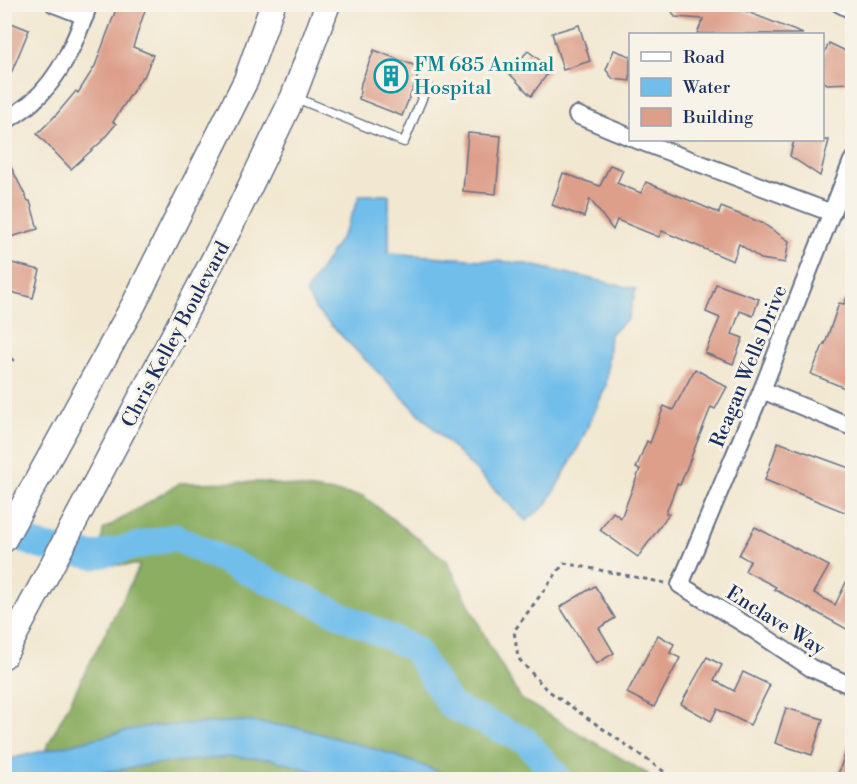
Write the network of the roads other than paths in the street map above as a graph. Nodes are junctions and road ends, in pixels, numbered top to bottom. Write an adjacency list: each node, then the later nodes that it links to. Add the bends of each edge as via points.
1 (54, 4): 5 (street)
2 (273, 4): 17 (main road, via 246,80 134,304)
3 (328, 4): 8 (main road, Chris Kelley Boulevard)
4 (840, 4): 6 (street)
5 (87, 10): 10 (street, via 53,79 32,102)
6 (852, 10)
7 (428, 84): 8 (lane, via 404,142)
8 (293, 97): 19 (main road, Chris Kelley Boulevard, via 230,228)
9 (577, 115): 11 (street)
10 (4, 122)
11 (629, 137)
12 (640, 141): 14 (street)
13 (852, 161): 14 (street, Reagan Wells Drive)
14 (832, 213): 15 (street, Reagan Wells Drive)
15 (762, 390): 16 (street); 18 (street, Reagan Wells Drive)
16 (852, 427)
17 (4, 540)
18 (680, 585): 20 (street, Enclave Way, via 811,668)
19 (4, 656)
20 (852, 686)

